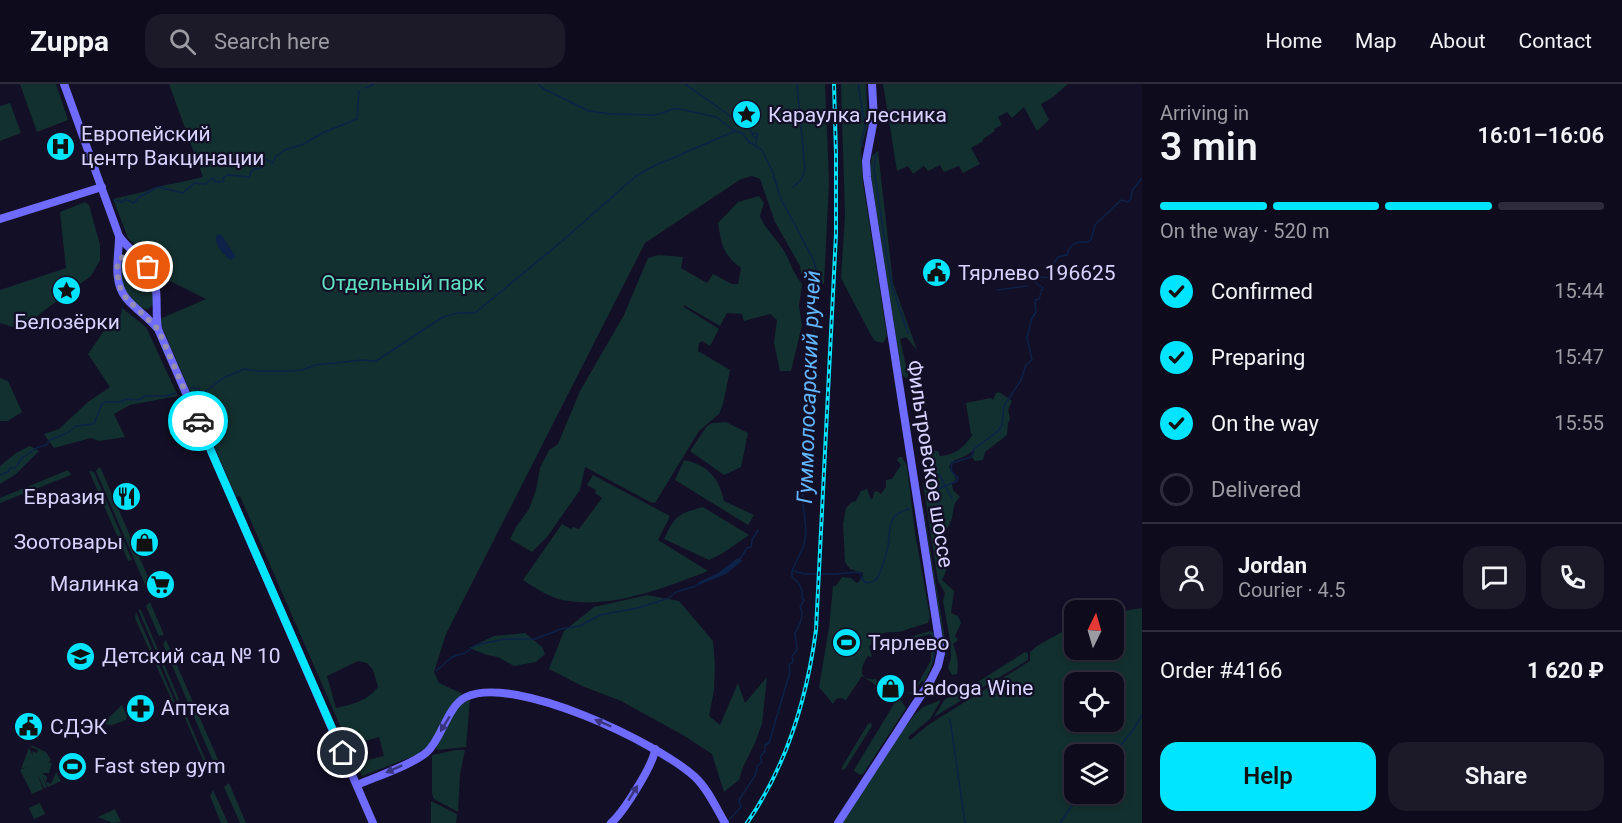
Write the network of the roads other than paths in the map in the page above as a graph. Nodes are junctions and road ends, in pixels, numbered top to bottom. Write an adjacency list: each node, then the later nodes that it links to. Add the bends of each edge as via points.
1 (64, 84): 3 (main road)
2 (872, 84): 18 (main road, Фильтровское шоссе, via 874,119 867,177 940,653 935,672)
3 (102, 187): 4 (main road); 5 (main road)
4 (0, 219)
5 (119, 236): 6 (main road); 7 (main road)
6 (135, 254): 7 (main road); 8 (main road, via 156,280)
7 (118, 261): 9 (main road, via 123,293)
8 (157, 306): 9 (main road); 10 (main road)
9 (143, 313): 10 (main road)
10 (158, 329): 14 (main road)
11 (655, 749): 12 (main road); 13 (main road); 14 (main road, one-way to 14, via 602,722 533,699 514,694 478,694 458,704 423,755)
12 (668, 757): 13 (main road); 15 (main road, via 699,781)
13 (653, 760): 17 (main road, one-way to 13)
14 (357, 785): 16 (main road)
15 (723, 820)
16 (373, 823)
17 (611, 823)
18 (838, 823)

